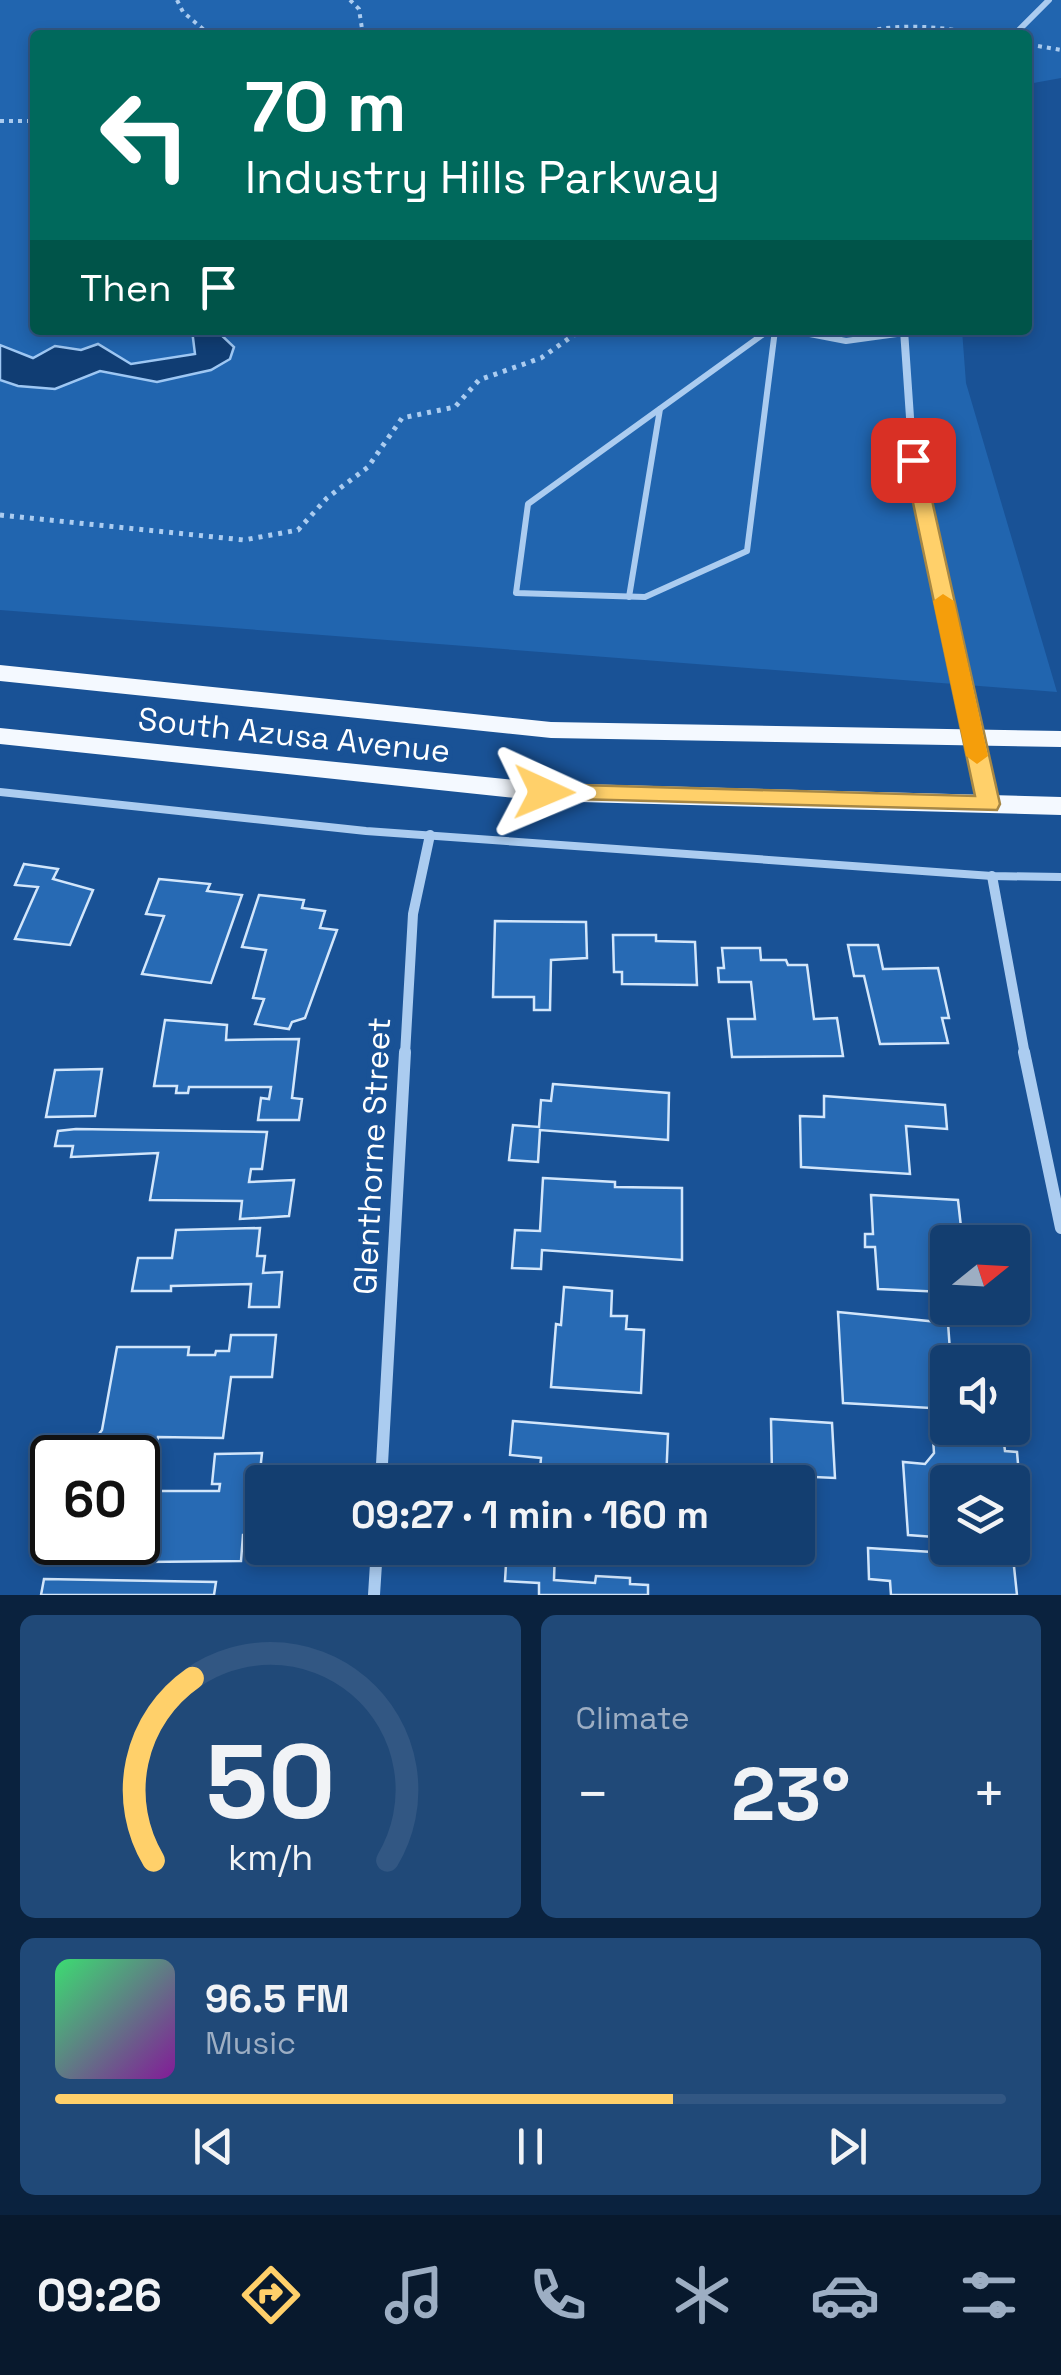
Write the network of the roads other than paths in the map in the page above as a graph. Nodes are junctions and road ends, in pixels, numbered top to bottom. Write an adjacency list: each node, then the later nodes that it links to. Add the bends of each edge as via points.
1 (1050, 0): 2 (street)
2 (1019, 30)
3 (765, 335): 8 (lane)
4 (771, 335): 9 (lane, via 747,551 646,597)
5 (801, 335): 6 (lane, via 853,343)
6 (884, 335)
7 (900, 335): 12 (street, via 913,460)
8 (660, 408): 9 (lane); 9 (lane, via 528,504 516,593)
9 (630, 596)
10 (0, 673): 12 (main road, South Azusa Avenue, via 551,730)
11 (0, 736): 15 (main road, South Azusa Avenue, via 544,792)
12 (972, 736): 13 (main road, South Azusa Avenue); 15 (street)
13 (1061, 738)
14 (0, 792): 17 (lane)
15 (988, 804): 16 (main road, South Azusa Avenue)
16 (1061, 806)
17 (430, 835): 18 (lane); 21 (street, Glenthorne Street, via 413,914)
18 (992, 876): 19 (lane); 20 (street)
19 (1061, 877)
20 (1061, 1228)
21 (382, 1465)
22 (376, 1565): 23 (street)
23 (374, 1595)

